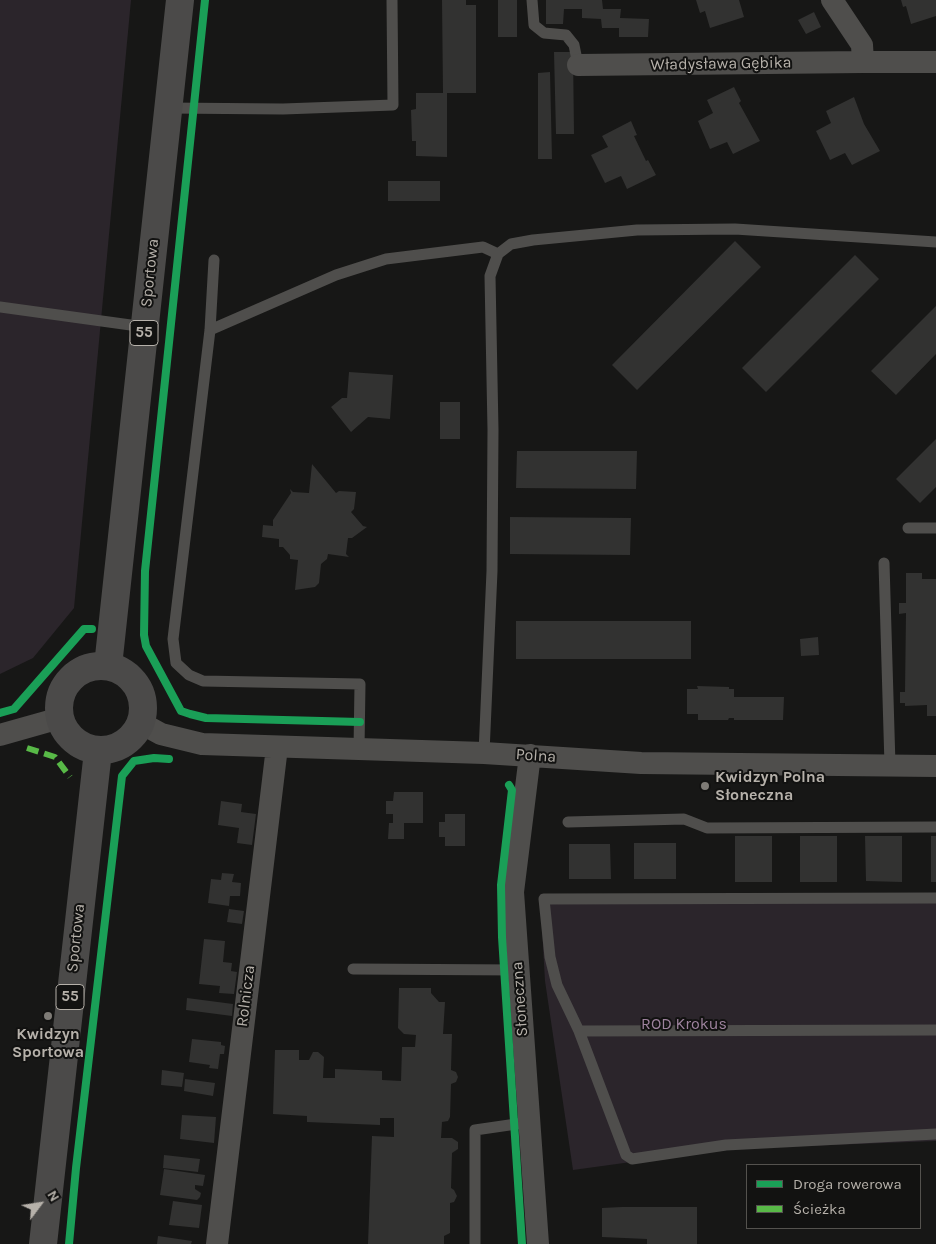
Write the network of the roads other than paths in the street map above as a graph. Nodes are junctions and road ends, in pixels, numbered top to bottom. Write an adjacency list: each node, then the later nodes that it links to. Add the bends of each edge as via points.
1 (180, 0): 8 (main road, Sportowa / 55)
2 (392, 0): 8 (lane, via 393,105 283,109)
3 (532, 0): 7 (lane, via 534,25 544,33 566,35 574,44)
4 (832, 0): 5 (street, via 862,45)
5 (863, 62): 6 (street, Władysława Gębika); 7 (street, Władysława Gębika)
6 (936, 62)
7 (578, 65)
8 (168, 108): 13 (main road, Sportowa / 55)
9 (936, 242): 10 (lane, via 735,229 637,230 519,242)
10 (498, 254): 14 (lane, via 483,247 386,259 336,275); 24 (lane, via 490,276 492,571)
11 (214, 260): 14 (lane)
12 (0, 307): 13 (lane)
13 (145, 327): 18 (main road, Sportowa / 55)
14 (210, 330): 22 (lane, via 174,632 176,663 189,675 203,681 360,684)
15 (908, 528): 16 (lane)
16 (936, 528)
17 (884, 563): 27 (lane)
18 (108, 666): 19 (main road, via 81,671 69,681 61,694); 20 (main road, via 132,679 140,692 144,706)
19 (60, 718): 21 (street); 23 (main road, via 74,741)
20 (141, 723): 23 (main road, via 129,741 118,748); 26 (street, Polna, via 161,734)
21 (0, 736)
22 (359, 749): 24 (street, Polna); 26 (street, Polna)
23 (98, 750): 38 (main road, Sportowa / 55)
24 (484, 753): 25 (street, Polna)
25 (530, 755): 27 (street, Polna, via 688,764); 33 (street, Słoneczna, via 513,892)
26 (276, 757): 39 (street, Rolnicza)
27 (890, 765): 28 (street, Polna)
28 (936, 766)
29 (568, 822): 30 (lane, via 684,819 707,828)
30 (936, 827)
31 (936, 898): 35 (lane, via 544,899 550,958 558,985)
32 (353, 968): 33 (lane)
33 (518, 970): 36 (street, Słoneczna)
34 (936, 1030): 35 (lane)
35 (579, 1031): 37 (lane, via 626,1155 632,1159 726,1145)
36 (530, 1122): 40 (lane, via 475,1130); 41 (street, Słoneczna)
37 (936, 1134)
38 (43, 1244)
39 (217, 1244)
40 (475, 1244)
41 (538, 1244)

